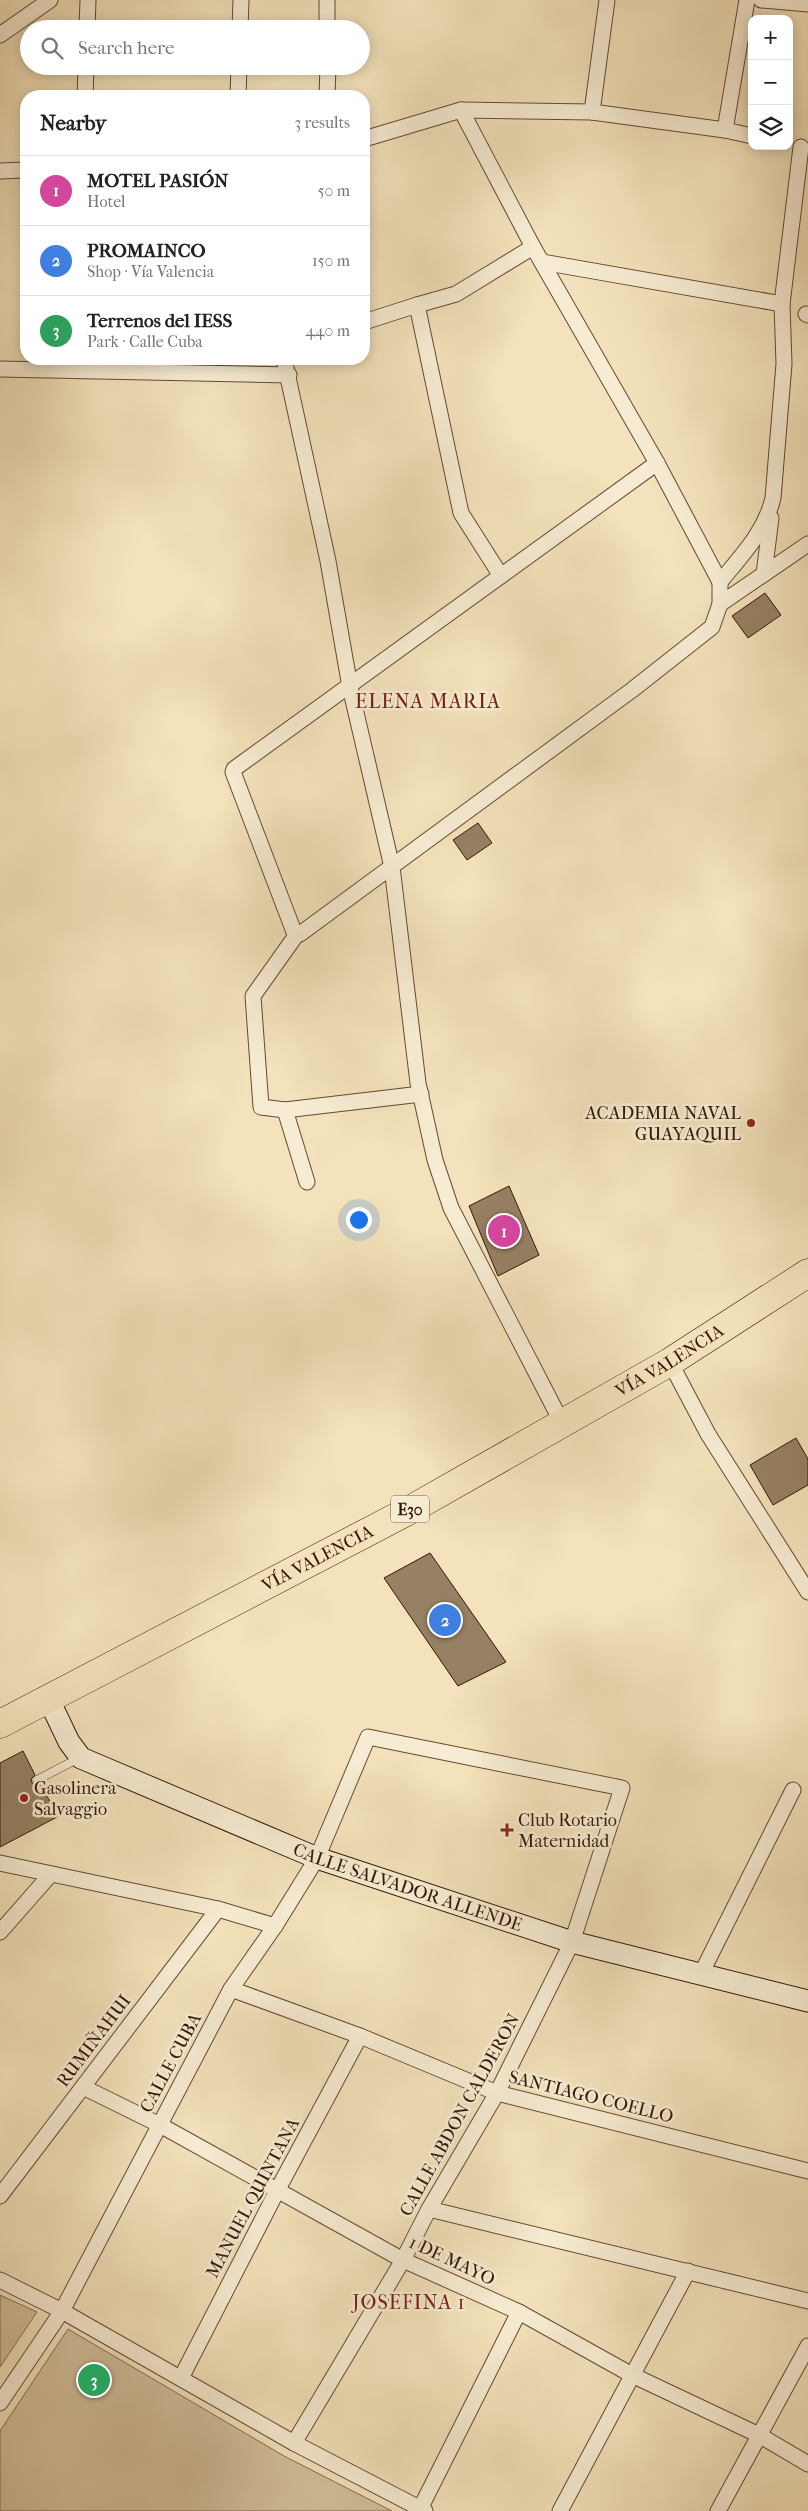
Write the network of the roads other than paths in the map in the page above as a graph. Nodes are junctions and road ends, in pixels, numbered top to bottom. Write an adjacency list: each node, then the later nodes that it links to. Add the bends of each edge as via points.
1 (50, 0): 9 (street)
2 (88, 0): 10 (street)
3 (241, 0): 11 (street)
4 (327, 0): 12 (street)
5 (607, 0): 22 (street)
6 (747, 0): 23 (street)
7 (761, 0): 8 (street)
8 (808, 4)
9 (21, 20)
10 (87, 20)
11 (240, 20)
12 (327, 20)
13 (20, 21): 14 (street)
14 (0, 35)
15 (86, 75): 18 (street)
16 (239, 75): 19 (street)
17 (328, 75): 20 (street)
18 (85, 90)
19 (238, 90)
20 (327, 90)
21 (461, 110): 22 (street); 25 (street); 29 (street)
22 (592, 112): 23 (street)
23 (725, 130): 24 (street)
24 (748, 135)
25 (370, 137)
26 (799, 147): 31 (street)
27 (20, 170): 28 (street)
28 (0, 171)
29 (533, 247): 30 (street); 32 (street, via 456,294)
30 (542, 262): 31 (street); 38 (street)
31 (782, 304): 39 (street, via 784,364)
32 (418, 305): 33 (street); 42 (street, via 461,513)
33 (370, 320)
34 (87, 365): 36 (street); 37 (street)
35 (286, 365): 37 (street)
36 (0, 369)
37 (289, 375): 45 (street, via 328,561)
38 (657, 463): 42 (street); 43 (street)
39 (773, 498): 41 (street); 43 (street, via 759,534)
40 (808, 544): 41 (street)
41 (764, 574): 44 (street)
42 (501, 576): 45 (street)
43 (720, 582): 44 (street)
44 (720, 604): 46 (street, via 712,627)
45 (350, 687): 46 (street); 47 (street, via 233,772)
46 (392, 867): 47 (street); 48 (street)
47 (297, 934): 49 (street, via 253,996 261,1107)
48 (421, 1094): 49 (street); 53 (street, via 451,1208)
49 (285, 1110): 50 (street)
50 (307, 1182)
51 (808, 1273): 52 (highway, VÍA VALENCIA / E30)
52 (670, 1362): 53 (highway, VÍA VALENCIA / E30); 54 (street, via 708,1434)
53 (562, 1423): 55 (highway, VÍA VALENCIA / E30, via 408,1510)
54 (808, 1592)
55 (49, 1700): 56 (highway, VÍA VALENCIA / E30); 57 (street, via 69,1742)
56 (0, 1724)
57 (81, 1758): 58 (lane); 61 (street, CALLE SALVADOR ALLENDE)
58 (37, 1780)
59 (622, 1788): 61 (street, CALLE CUBA, via 368,1737); 67 (street, CALLE ABDON CALDERON)
60 (794, 1790): 68 (street)
61 (317, 1858): 65 (street, CALLE CUBA); 67 (street, CALLE SALVADOR ALLENDE)
62 (0, 1863): 63 (street)
63 (51, 1874): 64 (street); 66 (street)
64 (218, 1909): 65 (street); 72 (street, RUMIÑAHUI)
65 (275, 1926): 69 (street, CALLE CUBA)
66 (0, 1932)
67 (572, 1942): 68 (street, CALLE SALVADOR ALLENDE); 73 (street, CALLE ABDON CALDERON)
68 (701, 1974): 70 (street, CALLE SALVADOR ALLENDE)
69 (231, 1989): 71 (street, SANTIAGO COELLO); 74 (street, CALLE CUBA)
70 (808, 2001)
71 (360, 2036): 73 (street, SANTIAGO COELLO); 76 (street, MANUEL QUINTANA)
72 (83, 2087): 74 (street, 1 DE MAYO); 77 (street, RUMIÑAHUI)
73 (497, 2093): 75 (street, SANTIAGO COELLO); 78 (street, CALLE ABDON CALDERON)
74 (160, 2124): 76 (street, 1 DE MAYO); 83 (street, CALLE CUBA)
75 (808, 2170)
76 (278, 2188): 79 (street, 1 DE MAYO); 87 (street, MANUEL QUINTANA)
77 (0, 2196)
78 (429, 2209): 79 (street, CALLE ABDON CALDERON); 80 (street)
79 (403, 2260): 84 (street, 1 DE MAYO); 90 (street, CALLE ABDON CALDERON)
80 (688, 2271): 82 (street); 86 (street)
81 (0, 2280): 83 (street)
82 (808, 2302)
83 (62, 2310): 87 (street); 88 (street, CALLE CUBA)
84 (519, 2312): 86 (street, 1 DE MAYO); 92 (street)
85 (808, 2346): 89 (street)
86 (632, 2375): 89 (street, 1 DE MAYO); 93 (street)
87 (181, 2378): 90 (street)
88 (0, 2403)
89 (759, 2435): 91 (street, 1 DE MAYO); 94 (street)
90 (294, 2443): 92 (street)
91 (808, 2464)
92 (423, 2510)
93 (560, 2511)
94 (718, 2511)

